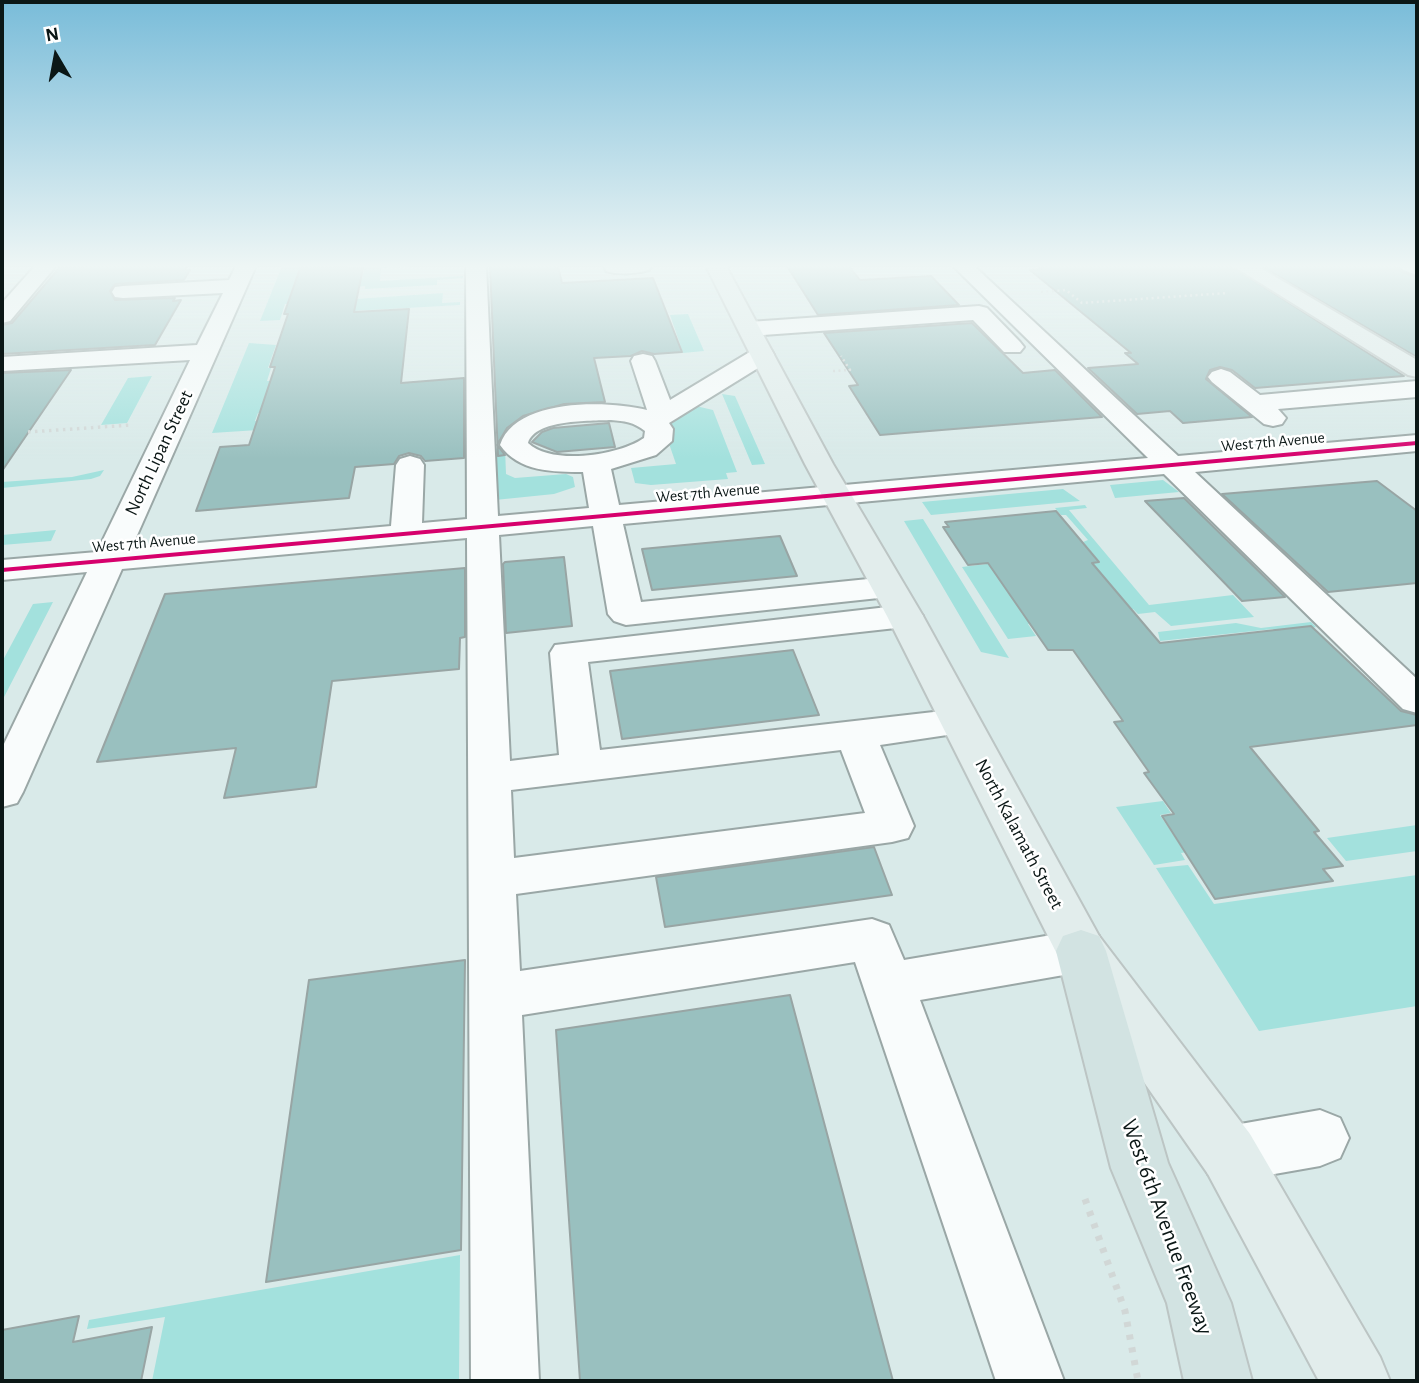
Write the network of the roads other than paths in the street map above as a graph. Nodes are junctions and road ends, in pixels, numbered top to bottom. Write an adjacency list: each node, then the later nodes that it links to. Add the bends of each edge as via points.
1 (216, 331): 7 (street, North Lipan Street)
2 (478, 331): 18 (street)
3 (750, 331): 8 (main road, North Kalamath Street)
4 (996, 331): 11 (street)
5 (1031, 331): 23 (street)
6 (1353, 331): 12 (main road)
7 (206, 352): 10 (street); 28 (street, North Lipan Street)
8 (762, 355): 16 (street); 24 (main road, North Kalamath Street)
9 (643, 361): 16 (street)
10 (3, 364)
11 (1031, 367)
12 (1417, 369)
13 (1221, 377): 15 (street)
14 (1417, 389): 15 (street)
15 (1253, 403): 20 (street)
16 (657, 419): 17 (street, via 611,412 557,416); 21 (street, via 660,435 654,446 627,458)
17 (524, 427): 18 (street); 21 (street, via 513,445 528,458 560,464)
18 (480, 431): 26 (street)
19 (1417, 443): 20 (street, West 7th Avenue)
20 (1317, 452): 23 (street, West 7th Avenue)
21 (595, 461): 25 (street)
22 (410, 465): 27 (street)
23 (1172, 465): 24 (street, West 7th Avenue); 32 (street)
24 (837, 496): 25 (street, West 7th Avenue); 30 (main road, North Kalamath Street)
25 (606, 516): 26 (street, West 7th Avenue); 31 (street, via 625,614)
26 (483, 527): 27 (street, West 7th Avenue); 36 (street)
27 (406, 534): 28 (street, West 7th Avenue)
28 (110, 560): 29 (street, West 7th Avenue); 37 (street, North Lipan Street)
29 (2, 569)
30 (896, 601): 31 (street); 33 (main road, North Kalamath Street)
31 (790, 613): 35 (street, via 568,653)
32 (1417, 700)
33 (960, 722): 34 (street); 39 (main road, North Kalamath Street)
34 (855, 734): 35 (street); 38 (street, via 892,826)
35 (581, 767): 36 (street)
36 (489, 778): 38 (street)
37 (2, 792)
38 (491, 879): 41 (street)
39 (1081, 951): 40 (street); 43 (main road, North Kalamath Street); 46 (highway, West 6th Avenue Freeway, via 1140,1168 1199,1303)
40 (888, 984): 41 (street, via 872,939); 45 (street)
41 (495, 996): 44 (street)
42 (1320, 1138): 43 (street)
43 (1229, 1154): 47 (main road, North Kalamath Street)
44 (505, 1381)
45 (1030, 1381)
46 (1219, 1381)
47 (1356, 1381)

